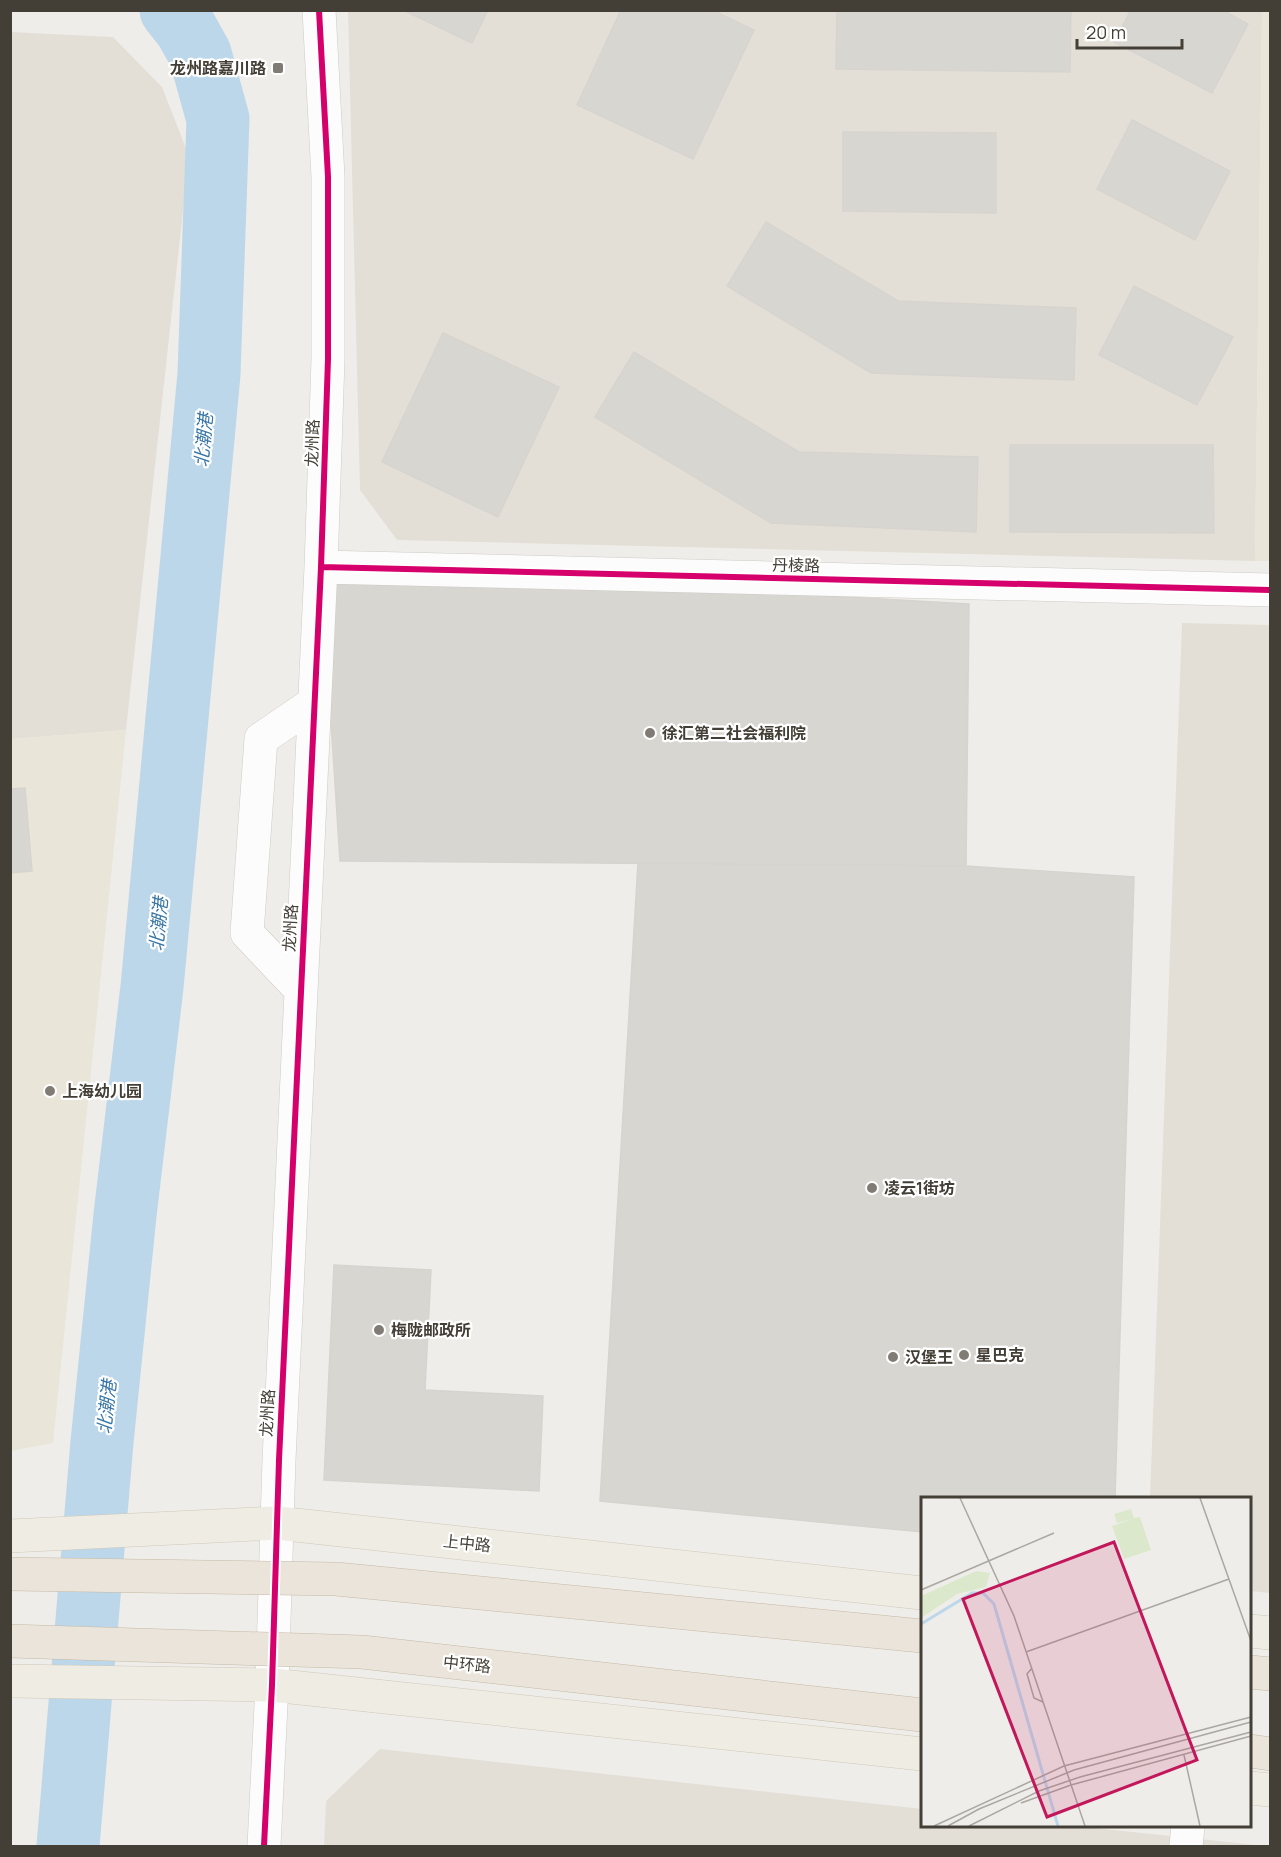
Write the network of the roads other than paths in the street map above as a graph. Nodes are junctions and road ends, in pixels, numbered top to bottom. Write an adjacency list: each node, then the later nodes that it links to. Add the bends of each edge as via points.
1 (319, 10): 2 (street, 龙州路, via 329,268)
2 (321, 567): 3 (street, 丹棱路); 4 (street, 龙州路)
3 (1270, 590)
4 (314, 703): 5 (street, 龙州路); 5 (street, via 261,739 247,933)
5 (300, 989): 6 (street, 龙州路)
6 (277, 1523): 7 (main road, 上中路); 9 (main road, 上中路); 17 (street, 龙州路)
7 (10, 1536)
8 (10, 1574): 12 (highway, bridge, via 336,1579)
9 (921, 1593)
10 (1251, 1631): 11 (main road)
11 (1270, 1634)
12 (921, 1636)
13 (10, 1641): 18 (highway, 中环路, bridge, via 362,1652)
14 (1251, 1672): 15 (highway)
15 (1270, 1674)
16 (10, 1681): 17 (main road)
17 (272, 1685): 20 (main road); 25 (street, 龙州路)
18 (921, 1715)
19 (1251, 1752): 21 (highway)
20 (921, 1754)
21 (1270, 1754)
22 (1251, 1788): 23 (main road)
23 (1270, 1790)
24 (1188, 1827): 26 (street)
25 (264, 1846)
26 (1186, 1846)

